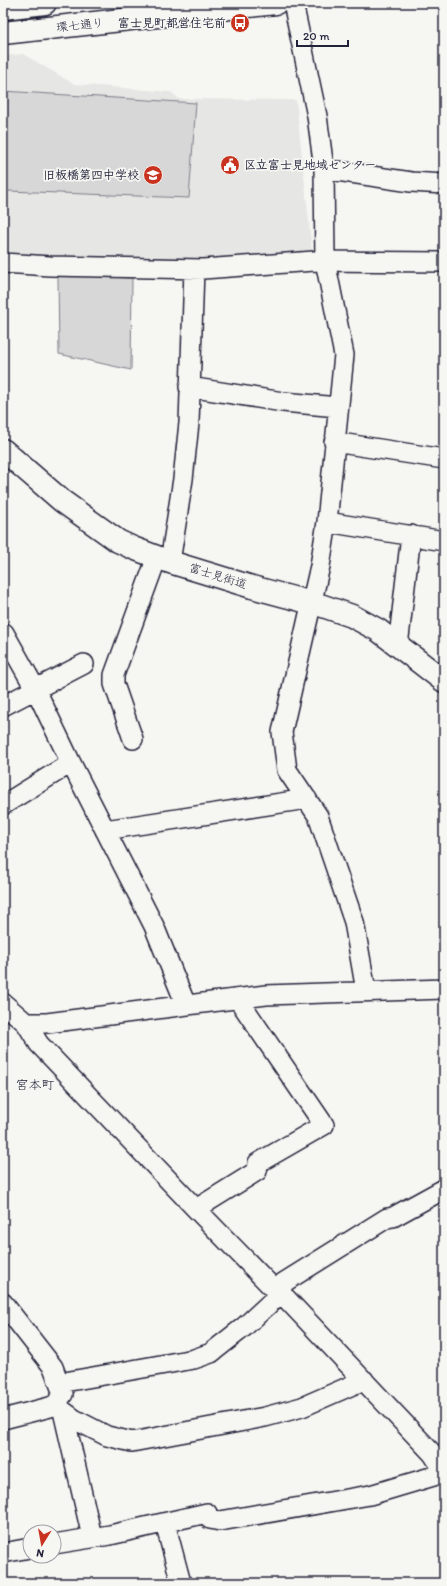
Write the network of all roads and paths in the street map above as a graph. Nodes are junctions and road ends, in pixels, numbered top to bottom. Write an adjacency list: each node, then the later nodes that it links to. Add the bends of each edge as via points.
1 (45, 3): 4 (street)
2 (276, 3): 5 (street, 環七通り)
3 (293, 3): 6 (street, via 317,116)
4 (14, 5)
5 (3, 34)
6 (324, 169): 7 (street, via 411,182); 8 (street)
7 (444, 184)
8 (326, 261): 9 (street); 11 (street); 13 (street, via 344,355)
9 (444, 262)
10 (3, 263): 11 (street)
11 (194, 269): 12 (street)
12 (190, 387): 13 (street, via 283,402); 20 (street, via 184,465)
13 (338, 407): 14 (street)
14 (334, 442): 16 (street); 17 (street)
15 (3, 450): 20 (street, 富士見街道, via 62,501 104,532 132,548)
16 (444, 459)
17 (326, 522): 18 (street); 21 (street, via 320,566)
18 (411, 535): 19 (street); 23 (street)
19 (444, 541)
20 (164, 560): 21 (street, 富士見街道); 28 (street, via 114,675 114,684)
21 (311, 603): 23 (street, 富士見街道, via 352,616 370,625); 30 (street, via 282,732 287,770)
22 (3, 633): 26 (street)
23 (398, 646): 25 (street, 富士見街道)
24 (84, 664): 26 (street)
25 (444, 681)
26 (36, 690): 27 (street); 29 (street)
27 (3, 706)
28 (133, 738)
29 (71, 763): 31 (street); 32 (street)
30 (307, 799): 32 (street); 34 (street, via 318,816 354,922)
31 (3, 805)
32 (105, 830): 37 (street, via 154,926)
33 (444, 989): 34 (street)
34 (366, 991): 35 (street, via 266,995)
35 (238, 999): 37 (street); 40 (street, via 324,1125 258,1163 257,1171)
36 (3, 1003): 38 (street)
37 (186, 1005): 38 (street, via 47,1023)
38 (26, 1022): 40 (street, via 39,1044)
39 (444, 1189): 41 (street, via 387,1218 283,1283)
40 (196, 1209): 41 (street)
41 (281, 1293): 43 (street); 44 (street, via 211,1353 194,1359)
42 (3, 1303): 44 (street, via 54,1367)
43 (364, 1380): 45 (street, via 302,1407 265,1418 132,1442 107,1436); 47 (street, via 433,1454)
44 (59, 1383): 45 (street, via 62,1394)
45 (60, 1408): 46 (street); 49 (street)
46 (3, 1419)
47 (444, 1472): 48 (street, via 370,1495 220,1521 210,1519 207,1513)
48 (165, 1523): 49 (street); 53 (street)
49 (92, 1537): 50 (street)
50 (62, 1543)
51 (22, 1549): 52 (street)
52 (3, 1553)
53 (181, 1583)

